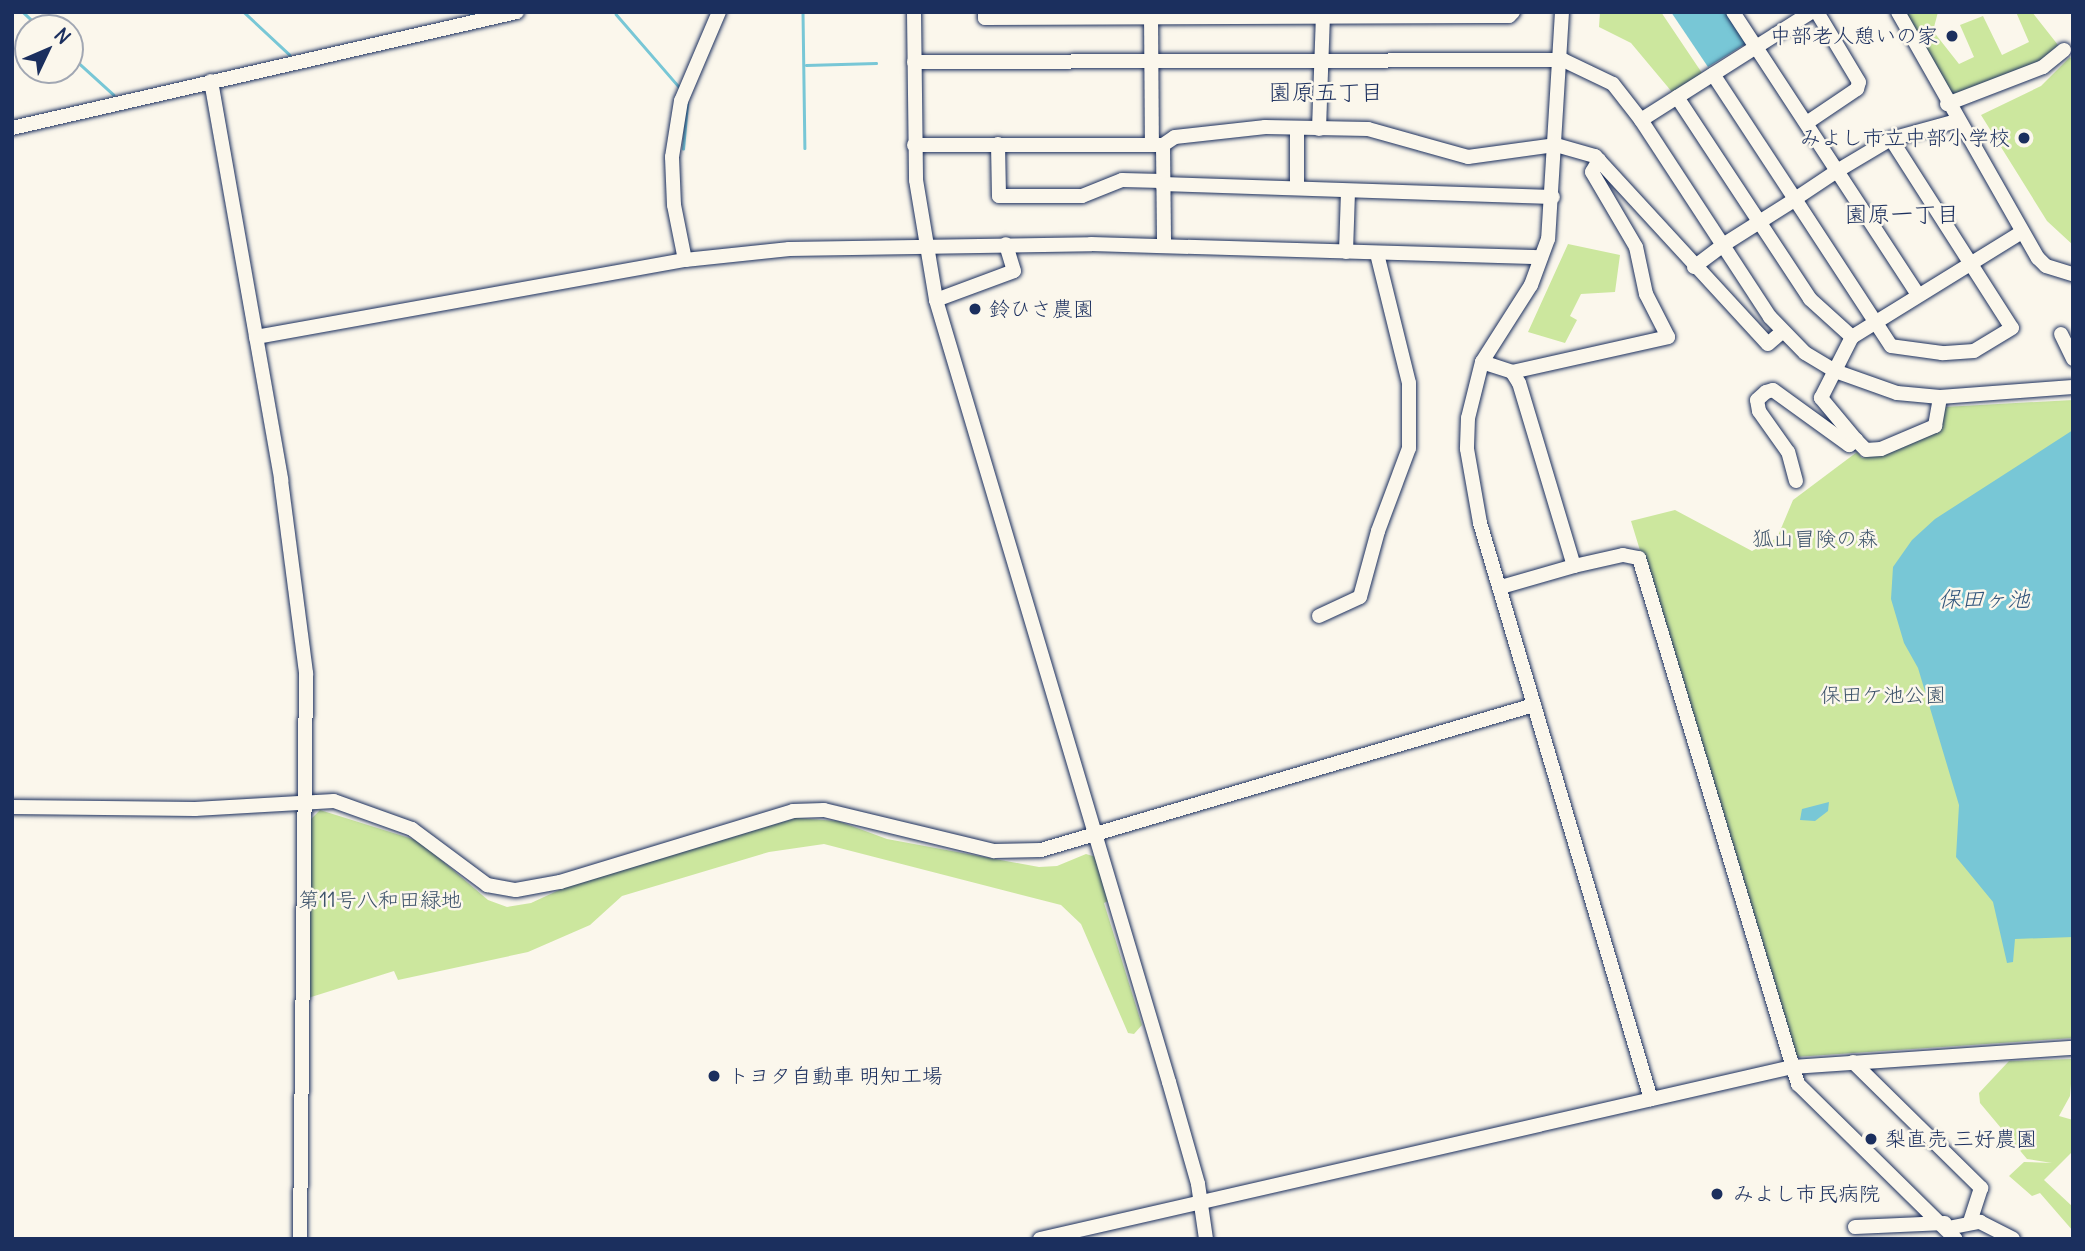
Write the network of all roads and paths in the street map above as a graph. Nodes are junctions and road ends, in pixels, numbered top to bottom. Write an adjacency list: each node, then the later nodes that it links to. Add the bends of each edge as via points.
1 (517, 12): 20 (street)
2 (719, 12): 50 (street, via 681,101 672,158 674,205)
3 (914, 12): 18 (street)
4 (985, 12): 11 (street, via 985,18)
5 (1513, 12): 12 (street, via 1509,16)
6 (1562, 12): 17 (street)
7 (1733, 12): 13 (street)
8 (1811, 12): 13 (street)
9 (1817, 12): 25 (street, via 1859,82 1857,89)
10 (1898, 12): 22 (street)
11 (1151, 14): 12 (street); 15 (street)
12 (1323, 14): 16 (street)
13 (1756, 47): 19 (street); 25 (street)
14 (2064, 50): 22 (street, via 2043,66)
15 (1151, 60): 16 (street); 18 (street); 31 (street)
16 (1321, 60): 17 (street); 28 (street)
17 (1563, 60): 23 (street, via 1612,84); 33 (street)
18 (914, 62): 32 (street)
19 (1713, 74): 21 (street); 40 (street)
20 (211, 81): 26 (street); 59 (street)
21 (1677, 97): 23 (street); 41 (street)
22 (1947, 104): 24 (street)
23 (1641, 120): 45 (street)
24 (1957, 121): 29 (street); 42 (street, via 1993,174)
25 (1808, 122): 35 (street)
26 (12, 128)
27 (1297, 128): 28 (street); 31 (street, via 1175,137); 37 (street)
28 (1319, 129): 33 (street, via 1368,129 1468,157)
29 (1891, 139): 35 (street); 51 (street)
30 (998, 144): 31 (street); 32 (street); 36 (street, via 999,196 1082,196 1122,180)
31 (1157, 144): 36 (street)
32 (914, 145): 43 (street)
33 (1556, 145): 34 (street); 39 (street)
34 (1599, 160): 52 (street); 63 (street, via 1592,172 1636,247 1646,294 1668,337)
35 (1837, 171): 40 (street); 54 (street)
36 (1162, 183): 37 (street); 46 (street)
37 (1297, 188): 38 (street)
38 (1348, 192): 39 (street); 47 (street)
39 (1553, 197): 49 (street)
40 (1795, 199): 41 (street); 56 (street)
41 (1759, 222): 45 (street); 60 (street, via 1810,299)
42 (2022, 232): 51 (street); 53 (street, via 2046,266)
43 (924, 243): 44 (street); 50 (street, via 789,249); 55 (street)
44 (1006, 244): 46 (street); 55 (street, via 1014,271)
45 (1723, 245): 52 (street); 57 (street)
46 (1164, 246): 47 (street)
47 (1346, 252): 48 (street)
48 (1377, 254): 49 (street); 71 (street, via 1409,383 1409,448 1360,597)
49 (1541, 257): 62 (street, via 1531,285)
50 (685, 260): 59 (street)
51 (1971, 263): 54 (street); 56 (street, via 2012,328 1984,349 1942,353 1892,346)
52 (1694, 267): 57 (street, via 1768,344)
53 (2073, 274)
54 (1918, 295): 56 (street)
55 (936, 300): 75 (street)
56 (1875, 323): 60 (street)
57 (1782, 332): 64 (street)
58 (2061, 334): 61 (street)
59 (256, 337): 73 (street, via 285,507 306,673)
60 (1852, 337): 64 (street)
61 (2073, 359)
62 (1482, 362): 63 (street); 70 (street, via 1468,418 1468,472)
63 (1512, 372): 69 (street)
64 (1835, 372): 66 (street, via 1897,393); 67 (street, via 1821,398)
65 (2073, 387): 66 (street)
66 (1940, 397): 67 (street, via 1935,426 1881,449 1866,450)
67 (1856, 440): 68 (street, via 1849,445 1773,390 1766,392 1757,400 1759,411 1788,452)
68 (1796, 481)
69 (1574, 566): 70 (street); 78 (street, via 1623,555 1639,558)
70 (1501, 587): 72 (street)
71 (1319, 616)
72 (1534, 705): 75 (street); 79 (street)
73 (302, 799): 74 (street, via 195,809); 75 (street, via 334,800 387,816 412,829 487,886 516,890 793,811 824,810 994,851 1041,850); 84 (street)
74 (12, 807)
75 (1097, 837): 80 (street)
76 (2073, 1048): 77 (street)
77 (1853, 1062): 78 (street); 81 (street, via 1981,1188)
78 (1792, 1068): 79 (street); 83 (street, via 1798,1084)
79 (1651, 1098): 80 (street)
80 (1202, 1202): 85 (street); 86 (street)
81 (1970, 1222): 83 (street); 87 (street, via 1996,1227)
82 (1854, 1227): 83 (street)
83 (1949, 1230)
84 (300, 1239)
85 (1040, 1239)
86 (1206, 1239)
87 (2013, 1239)

